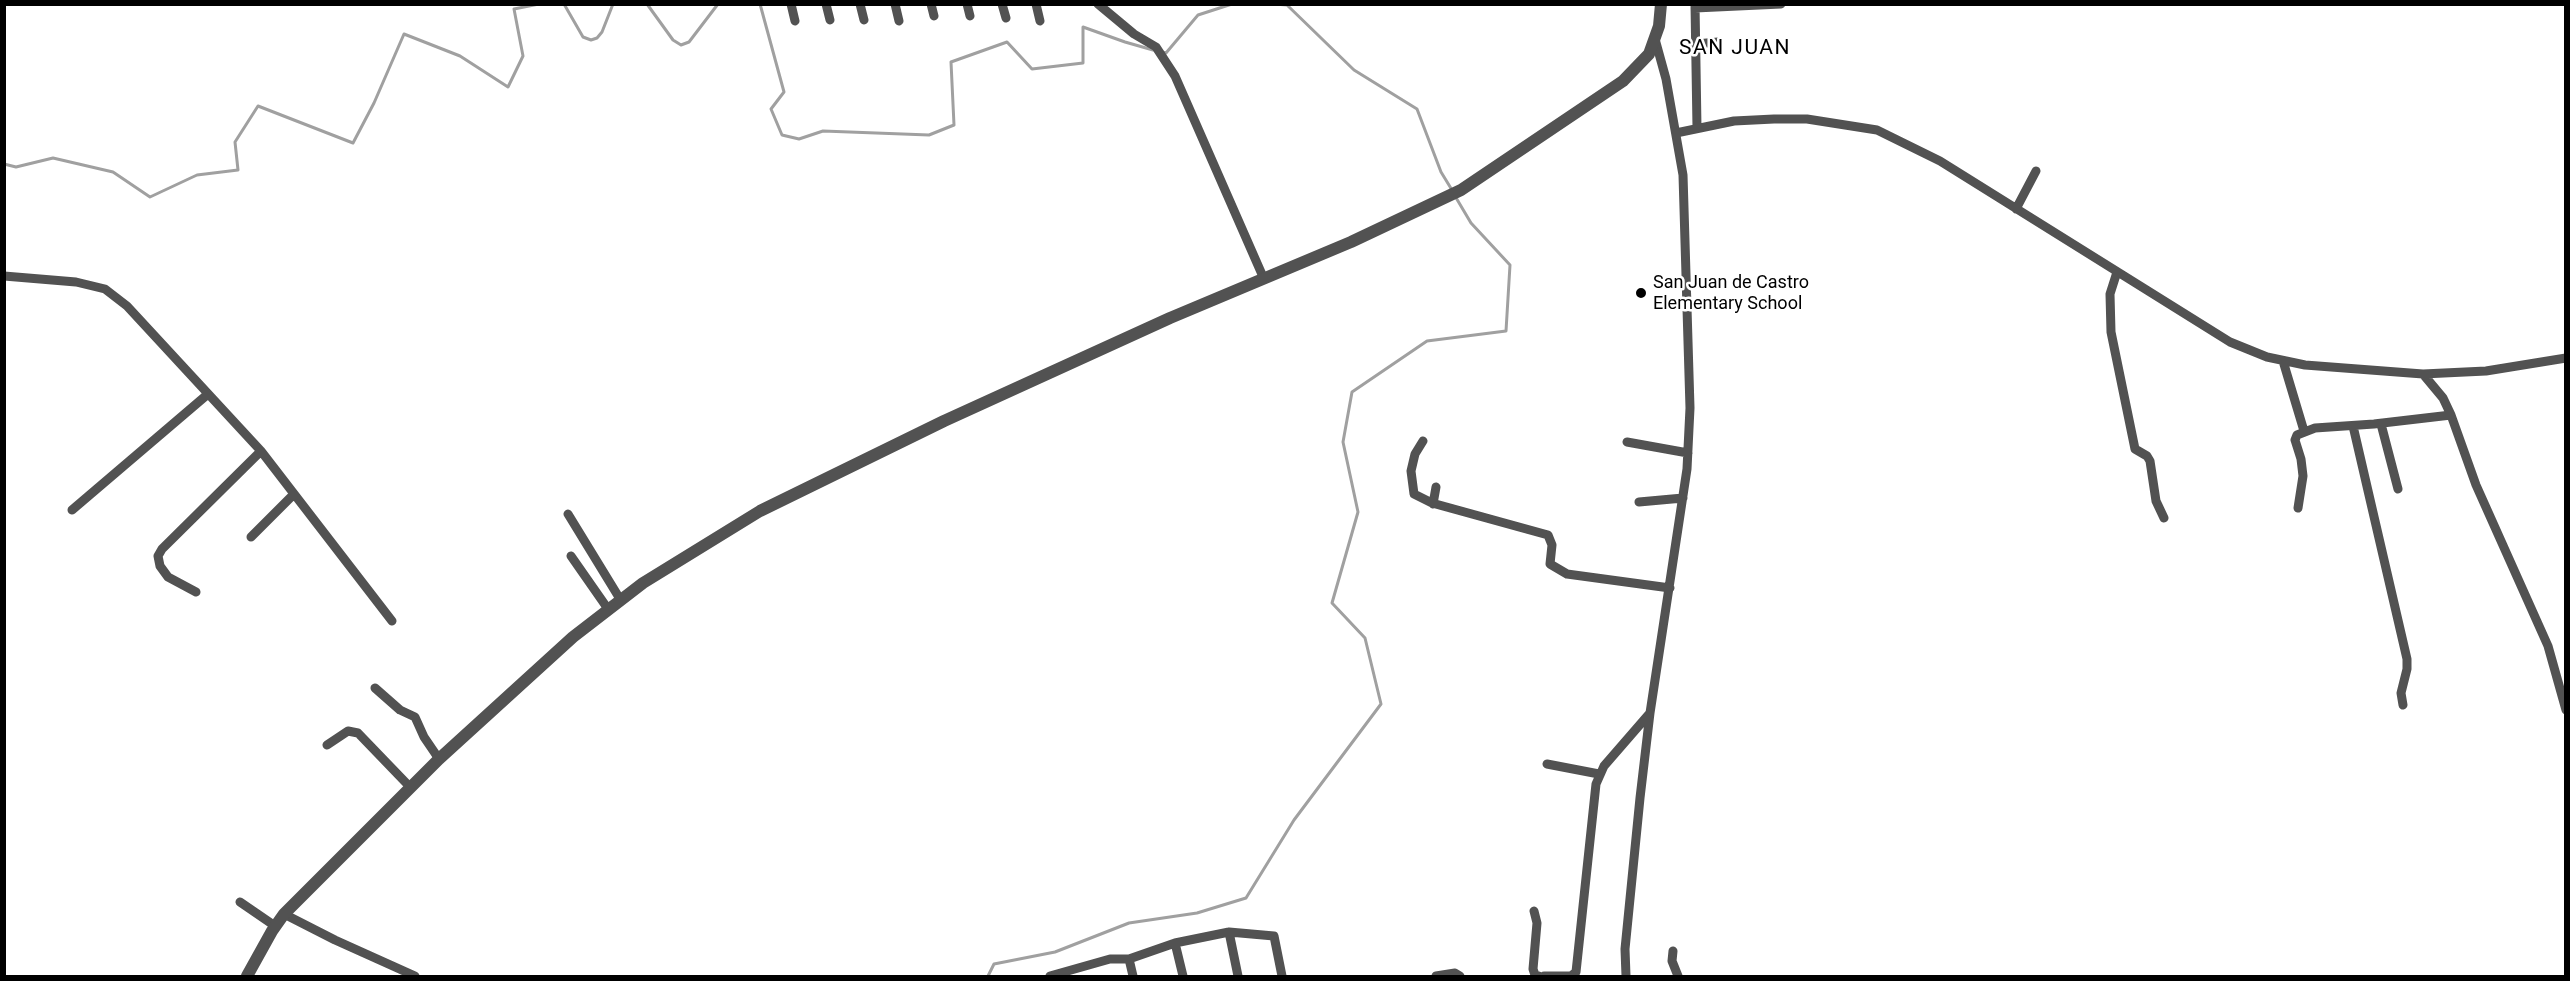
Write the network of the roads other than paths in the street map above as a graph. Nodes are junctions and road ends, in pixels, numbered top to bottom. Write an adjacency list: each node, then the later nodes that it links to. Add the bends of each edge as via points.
1 (791, 4): 18 (street)
2 (826, 4): 16 (street)
3 (860, 4): 17 (street)
4 (895, 4): 19 (street)
5 (932, 4): 13 (street)
6 (967, 4): 14 (street)
7 (1002, 4): 15 (street)
8 (1036, 4): 20 (street)
9 (1098, 4): 30 (street, via 1134,34 1156,46 1175,76)
10 (1661, 4): 21 (street)
11 (1781, 4): 12 (street)
12 (1695, 6): 23 (street)
13 (934, 16)
14 (970, 16)
15 (1006, 18)
16 (830, 20)
17 (864, 20)
18 (795, 21)
19 (899, 21)
20 (1040, 21)
21 (1654, 39): 25 (street); 30 (street, via 1649,54 1623,81 1461,190)
22 (1718, 42): 23 (street)
23 (1696, 44): 24 (street)
24 (1697, 128): 25 (street); 27 (street, via 1774,118 1877,130 1940,161)
25 (1676, 133): 42 (street, via 1686,223)
26 (2036, 171): 27 (street)
27 (2016, 209): 28 (street)
28 (2117, 272): 32 (street, via 2236,346); 52 (street, via 2110,294 2112,332 2135,449 2150,461 2156,501)
29 (4, 276): 34 (street, via 76,282 105,290 127,306)
30 (1264, 279): 57 (street, via 944,421 760,511)
31 (2565, 358): 33 (street, via 2486,371)
32 (2283, 361): 33 (street); 38 (street)
33 (2423, 374): 35 (street)
34 (208, 394): 41 (street); 50 (street)
35 (2451, 415): 36 (street); 62 (street, via 2476,486 2548,646)
36 (2381, 424): 37 (street); 44 (street)
37 (2353, 426): 38 (street); 61 (street, via 2407,659 2401,693)
38 (2304, 431): 49 (street, via 2295,437 2303,476)
39 (1423, 441): 48 (street, via 1411,471 1412,488 1414,494)
40 (1627, 442): 42 (street)
41 (261, 451): 45 (street); 56 (street, via 158,556 168,577)
42 (1688, 453): 46 (street)
43 (1436, 487): 48 (street)
44 (2398, 489)
45 (294, 494): 53 (street); 59 (street)
46 (1683, 498): 47 (street); 55 (street)
47 (1639, 502)
48 (1433, 504): 55 (street, via 1548,535 1552,545 1550,564 1567,574)
49 (2298, 508)
50 (72, 510)
51 (568, 514): 57 (street)
52 (2164, 518)
53 (251, 537)
54 (571, 556): 58 (street)
55 (1670, 588): 63 (street)
56 (196, 591)
57 (620, 599): 58 (street)
58 (608, 609): 65 (street)
59 (392, 621)
60 (375, 688): 65 (street, via 400,711 415,717)
61 (2403, 705)
62 (2565, 710)
63 (1650, 713): 67 (street); 87 (street, via 1625,949)
64 (327, 745): 68 (street, via 348,731 358,733)
65 (439, 759): 68 (street)
66 (1547, 764): 67 (street)
67 (1599, 774): 86 (street, via 1594,791 1578,968 1574,975)
68 (410, 788): 71 (street)
69 (240, 902): 72 (street)
70 (1534, 911): 86 (street, via 1537,919 1533,969 1535,975)
71 (284, 914): 72 (street); 78 (street)
72 (275, 926): 77 (street)
73 (1229, 932): 74 (street); 82 (street); 83 (street, via 1274,936)
74 (1175, 944): 76 (street); 81 (street)
75 (1672, 951): 88 (street)
76 (1129, 958): 79 (street, via 1110,959); 80 (street)
77 (247, 976)
78 (416, 976)
79 (1050, 976)
80 (1133, 976)
81 (1183, 976)
82 (1238, 976)
83 (1282, 976)
84 (1436, 976): 85 (street)
85 (1460, 976)
86 (1541, 976)
87 (1626, 976)
88 (1678, 976)

